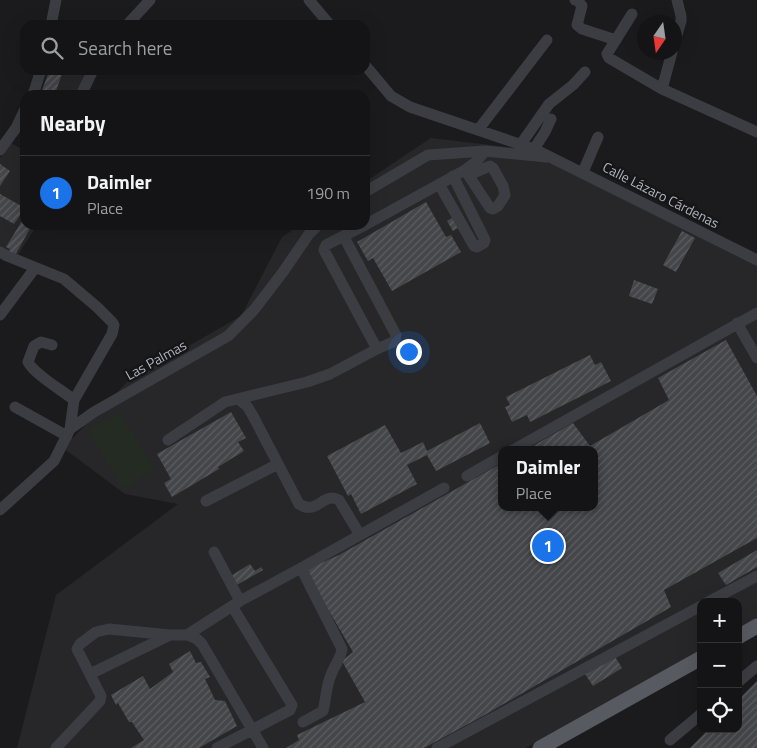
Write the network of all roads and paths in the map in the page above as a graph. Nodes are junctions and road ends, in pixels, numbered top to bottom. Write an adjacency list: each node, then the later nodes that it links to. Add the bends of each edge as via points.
1 (56, 0): 8 (street)
2 (150, 0): 9 (street)
3 (309, 0): 10 (street)
4 (575, 0): 12 (street, via 582,6 577,24 579,28)
5 (677, 0): 7 (street)
6 (632, 14): 12 (street)
7 (681, 15)
8 (52, 20)
9 (132, 20)
10 (326, 20)
11 (547, 40): 23 (street)
12 (616, 40): 20 (street, via 607,54 609,58)
13 (670, 60): 20 (street)
14 (370, 71): 23 (street, Calle Lázaro Cárdenas, via 400,102)
15 (586, 72): 26 (street, via 549,104)
16 (40, 75): 18 (street)
17 (91, 75): 19 (street)
18 (36, 90)
19 (83, 90)
20 (662, 90): 24 (street)
21 (551, 119): 27 (street)
22 (20, 120): 28 (street)
23 (478, 130): 26 (street, Calle Lázaro Cárdenas)
24 (757, 132)
25 (598, 136): 31 (street)
26 (521, 144): 27 (street, Calle Lázaro Cárdenas)
27 (534, 149): 30 (street, Calle Lázaro Cárdenas)
28 (0, 150)
29 (485, 151): 30 (street); 32 (street, via 467,173); 34 (street, via 428,155)
30 (551, 157): 31 (street, Calle Lázaro Cárdenas)
31 (583, 172): 40 (street, Calle Lázaro Cárdenas)
32 (453, 176): 33 (street); 33 (street, via 484,243 474,246)
33 (440, 184): 35 (street)
34 (370, 189)
35 (370, 222)
36 (313, 230): 51 (street, Las Palmas, via 254,310 228,336 88,416)
37 (356, 230): 38 (street)
38 (344, 237): 46 (street, via 396,335 393,342); 46 (street, via 326,245 324,250)
39 (2, 258): 41 (street)
40 (757, 260)
41 (35, 268): 43 (street); 49 (street, via 64,279 114,325)
42 (757, 313): 44 (street)
43 (0, 315)
44 (737, 323): 47 (street); 53 (street)
45 (52, 345): 49 (street, via 41,342 34,346 28,362 36,372)
46 (377, 349): 48 (street, via 322,377)
47 (757, 358)
48 (238, 399): 52 (street, via 225,402); 55 (street, via 247,406)
49 (74, 400): 51 (street)
50 (15, 407): 51 (street)
51 (69, 433): 59 (street, Las Palmas, via 54,461)
52 (168, 440)
53 (520, 446)
54 (498, 458): 56 (street)
55 (278, 464): 58 (street); 60 (street, via 299,504 314,508 329,498 339,500)
56 (467, 476)
57 (444, 488): 60 (street)
58 (206, 501)
59 (0, 510)
60 (360, 535): 62 (street)
61 (214, 552): 65 (street)
62 (301, 568): 65 (street); 76 (street, via 342,649 330,679 323,711)
63 (757, 576): 64 (street)
64 (716, 598)
65 (236, 604): 69 (street); 77 (street, via 292,705 290,710)
66 (697, 608): 82 (street)
67 (757, 626): 70 (main road)
68 (170, 635): 69 (street); 73 (street); 73 (street, via 109,629 96,632 77,649)
69 (187, 635): 77 (street, via 202,644)
70 (742, 635)
71 (697, 660): 83 (main road)
72 (757, 666): 74 (street)
73 (90, 674): 79 (street, via 101,696 100,701)
74 (742, 679)
75 (697, 717): 78 (street)
76 (303, 722)
77 (253, 730): 80 (street); 81 (street)
78 (670, 740)
79 (56, 748)
80 (217, 748)
81 (263, 748)
82 (438, 748)
83 (540, 748)

